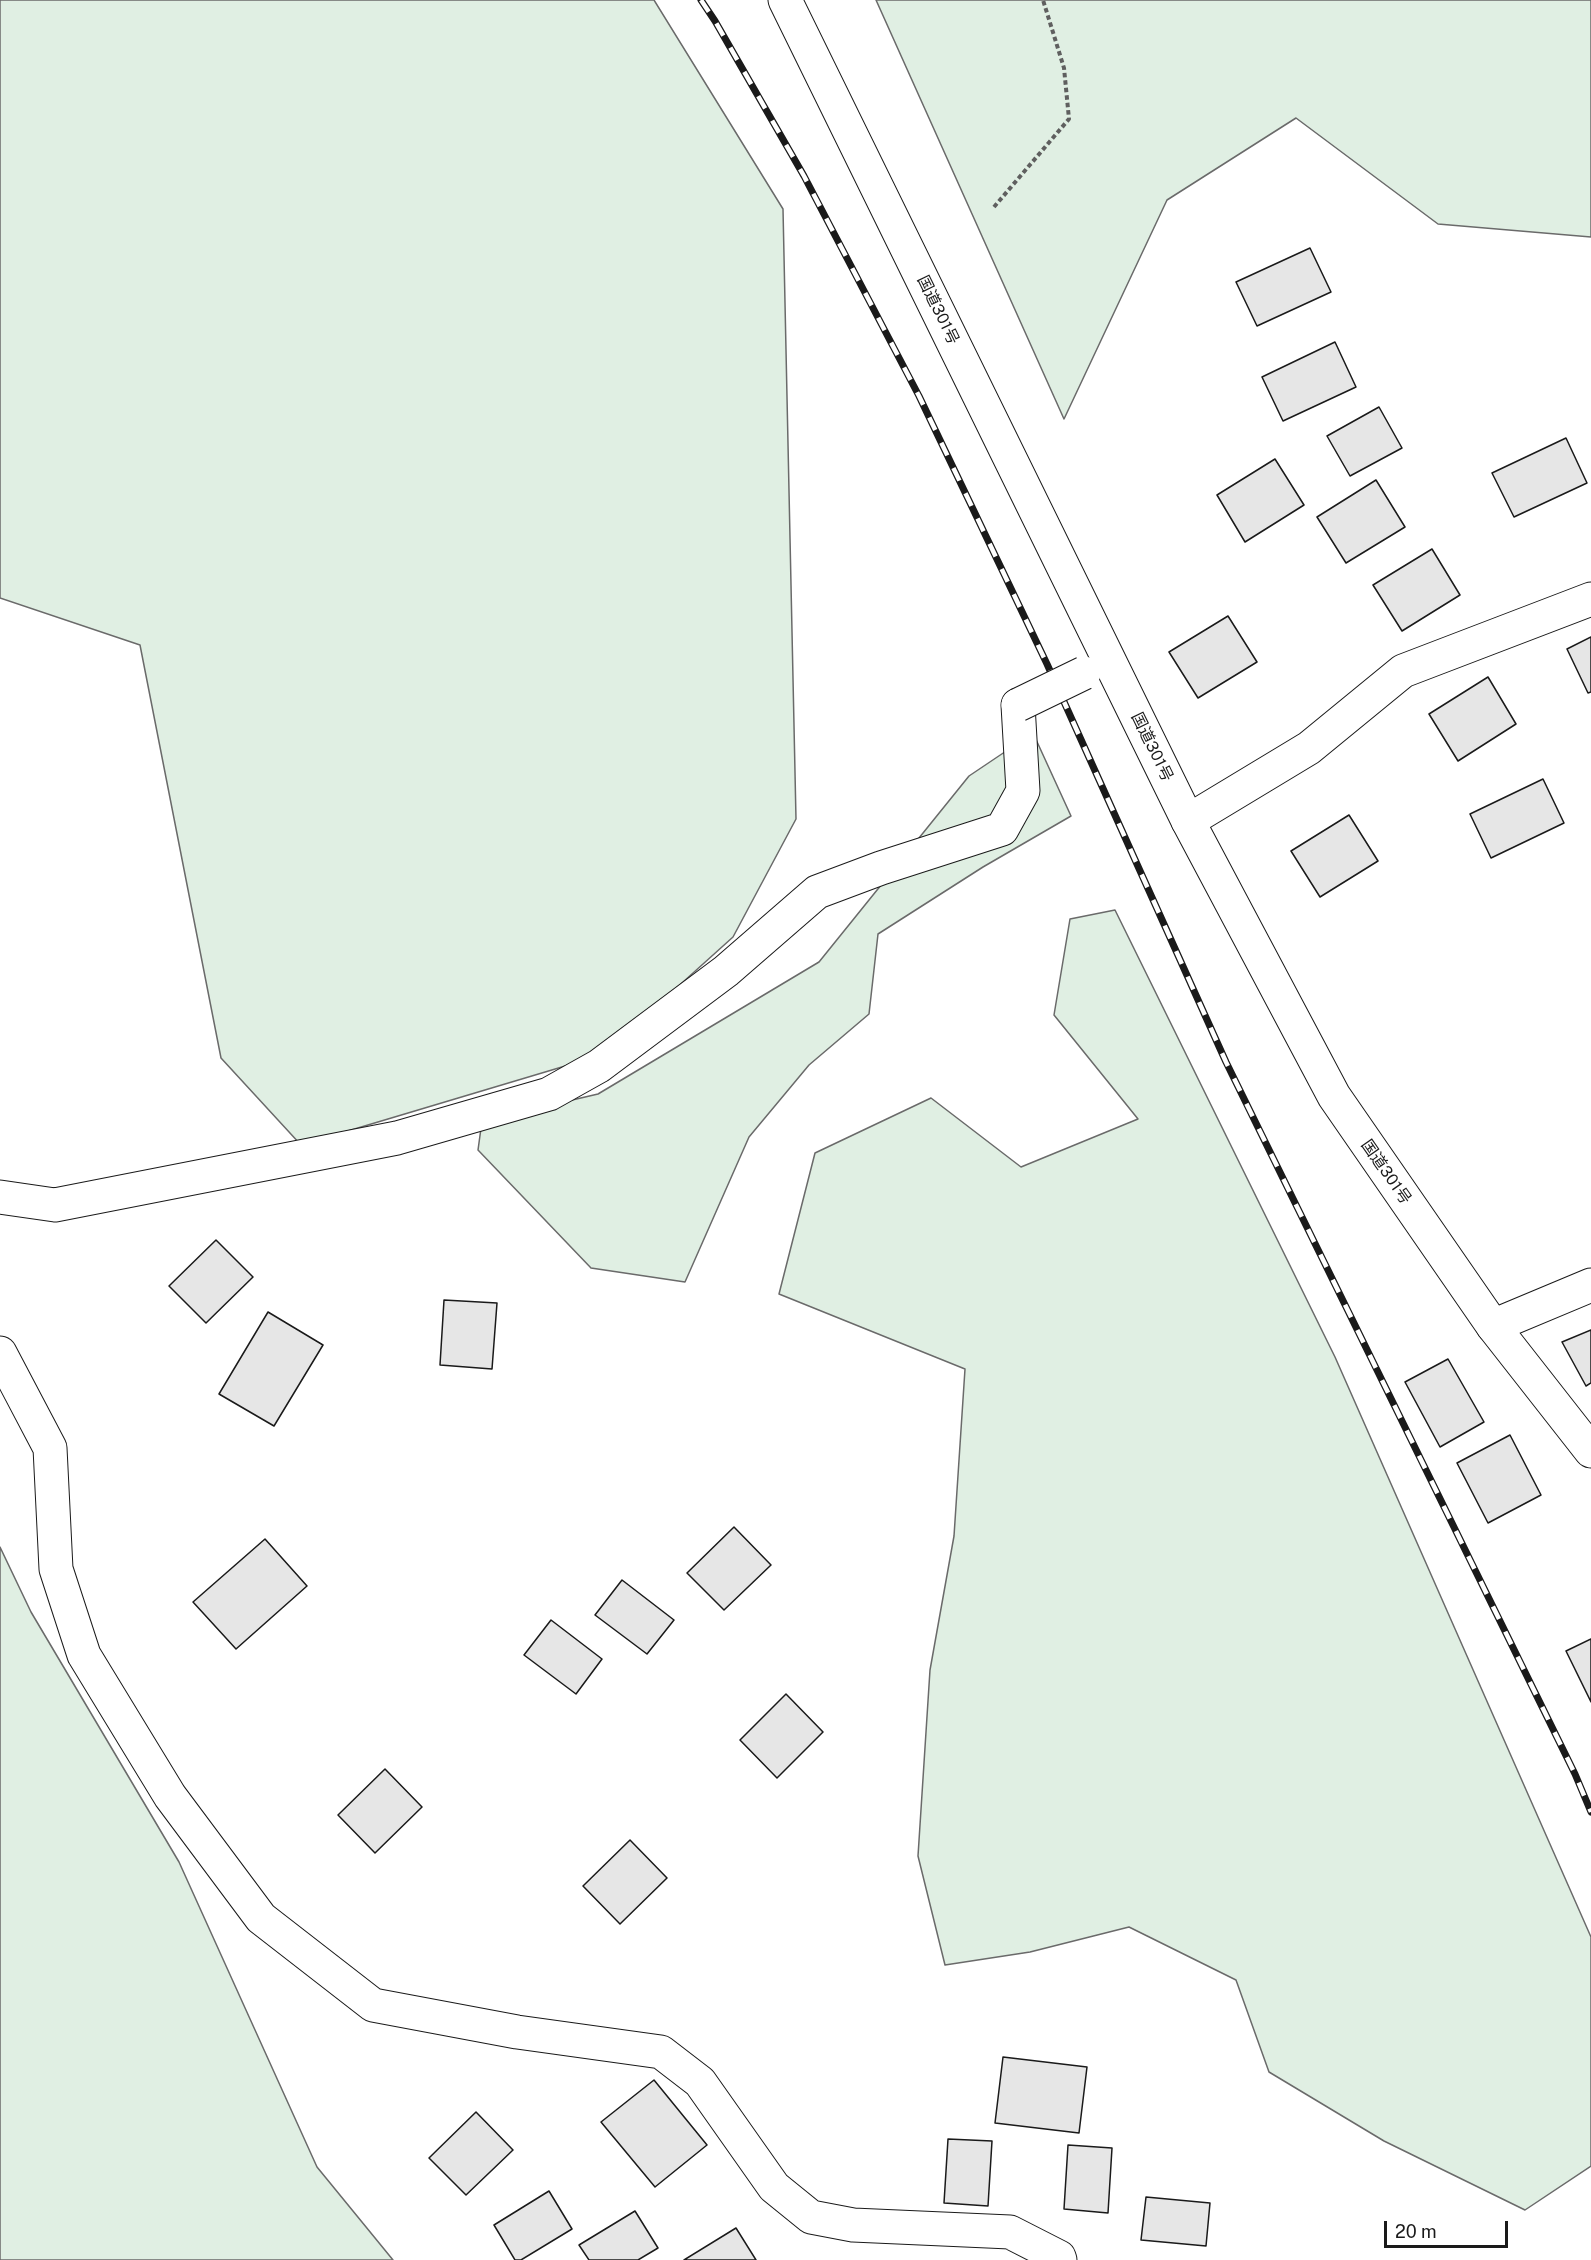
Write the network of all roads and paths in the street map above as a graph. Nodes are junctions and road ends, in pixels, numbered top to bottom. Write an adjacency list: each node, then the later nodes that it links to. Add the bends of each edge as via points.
1 (785, 0): 5 (main road, 国道301号)
2 (1043, 0): 3 (path, via 1065,68 1069,119)
3 (994, 207)
4 (1591, 599): 6 (main road, via 1403,671 1309,748)
5 (1097, 666): 6 (main road, 国道301号); 7 (main road, bridge, via 1018,705 1023,791 1002,829 817,892 726,971 598,1066 549,1094 396,1138 55,1205)
6 (1188, 821): 9 (main road, 国道301号, via 1334,1096)
7 (0, 1197)
8 (1591, 1286): 9 (main road)
9 (1493, 1326): 11 (main road, 国道301号)
10 (0, 1353): 12 (main road, via 50,1448 56,1569 84,1655 170,1796 261,1918 373,2004 517,2032 661,2052 700,2082 774,2187 811,2217 853,2224 1010,2232)
11 (1591, 1450)
12 (1060, 2260)

